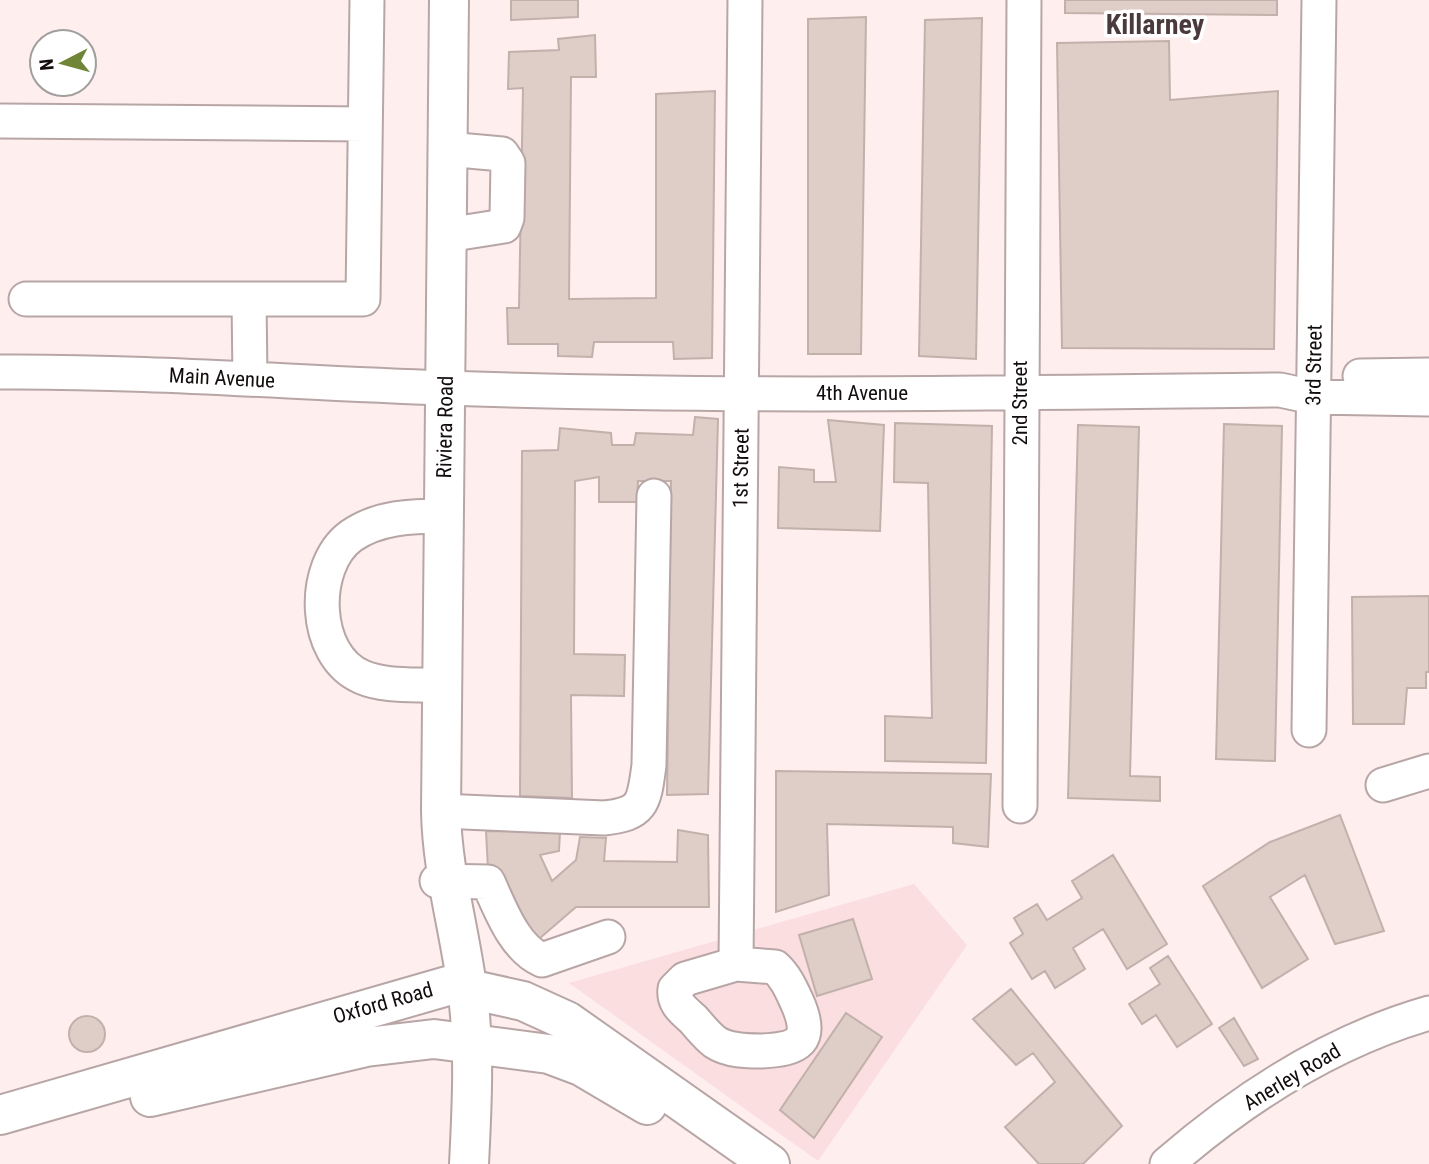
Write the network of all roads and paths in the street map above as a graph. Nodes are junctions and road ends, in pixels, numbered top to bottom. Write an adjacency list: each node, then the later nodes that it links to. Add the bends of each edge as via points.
1 (367, 0): 7 (street)
2 (449, 0): 8 (main road, Riviera Road)
3 (745, 0): 17 (street, 1st Street)
4 (1024, 0): 18 (street, 2nd Street)
5 (1319, 0): 15 (street, 3rd Street)
6 (0, 121): 7 (street)
7 (365, 124): 11 (street, via 363,299)
8 (447, 149): 9 (main road, Riviera Road); 9 (street, via 502,154 508,163 508,218 504,226)
9 (447, 235): 16 (main road, Riviera Road)
10 (26, 299): 11 (street)
11 (250, 299): 14 (street)
12 (0, 372): 14 (street, Main Avenue)
13 (1429, 375): 15 (street, 4th Avenue)
14 (250, 379): 16 (street, Main Avenue)
15 (1313, 387): 18 (street, 4th Avenue); 19 (street, 4th Avenue); 23 (street, 3rd Street)
16 (445, 388): 17 (street, 4th Avenue); 21 (main road, Riviera Road)
17 (742, 393): 18 (street, 4th Avenue); 30 (street, 1st Street)
18 (1020, 393): 26 (street, 2nd Street)
19 (1429, 399)
20 (654, 496): 27 (street, via 649,765 638,809 626,816 604,818)
21 (444, 516): 22 (main road, Riviera Road); 22 (street, via 406,516 370,525 351,536 329,561 325,593 328,640 346,667 374,681)
22 (442, 686): 27 (main road, Riviera Road)
23 (1309, 730)
24 (1429, 771): 25 (street)
25 (1383, 785)
26 (1020, 806)
27 (441, 811): 28 (main road, Riviera Road)
28 (442, 872): 29 (street, via 488,882 510,927 538,959 551,960); 31 (main road, Riviera Road, via 432,909)
29 (608, 937)
30 (736, 950)
31 (454, 986): 33 (main road, Riviera Road); 34 (main road, Oxford Road); 39 (main road, via 523,1001 567,1021)
32 (1429, 1013): 40 (street, Anerley Road, via 1381,1027 1291,1074 1223,1119)
33 (460, 1041): 35 (main road, Oxford Road, via 409,1040 366,1047 188,1087); 36 (main road); 37 (main road); 38 (main road, Oxford Road, via 549,1054 582,1066)
34 (0, 1115)
35 (0, 1138)
36 (448, 1164)
37 (469, 1164)
38 (732, 1164)
39 (770, 1164)
40 (1167, 1164)

